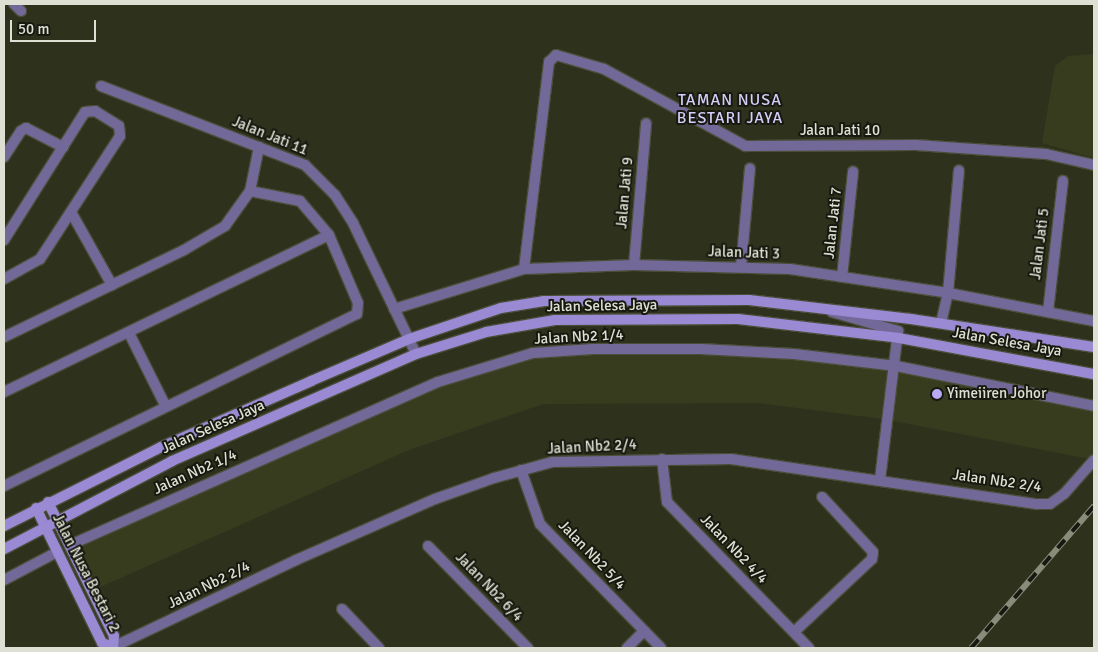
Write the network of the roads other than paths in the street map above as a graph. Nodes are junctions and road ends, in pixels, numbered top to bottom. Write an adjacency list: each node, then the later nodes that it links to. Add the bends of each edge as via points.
1 (101, 86): 4 (street, Jalan Jati 11)
2 (646, 124): 15 (street, Jalan Jati 9)
3 (63, 147): 5 (street, via 26,128 21,130); 12 (street, via 90,110 119,126 121,131); 14 (street)
4 (259, 147): 11 (street); 22 (street, Jalan Jati 11, via 305,165 335,195 353,223)
5 (4, 157)
6 (1094, 165): 17 (street, Jalan Jati 10, via 1046,154 916,145 745,146 604,69 556,55 549,62)
7 (750, 168): 16 (street)
8 (959, 170): 21 (street)
9 (853, 172): 18 (street, Jalan Jati 7)
10 (1063, 180): 24 (street, Jalan Jati 5)
11 (250, 191): 13 (street, via 300,201); 20 (street, via 225,226)
12 (71, 212): 19 (street, via 34,264); 20 (street)
13 (329, 235): 27 (street); 36 (street, via 358,303 357,314)
14 (4, 240)
15 (634, 265): 16 (street, Jalan Jati 3); 17 (street, Jalan Jati 3)
16 (741, 267): 18 (street, Jalan Jati 3, via 790,269)
17 (524, 268): 22 (street, Jalan Jati 3)
18 (842, 277): 21 (street, Jalan Jati 3)
19 (4, 279)
20 (112, 285): 28 (street)
21 (948, 293): 24 (street, Jalan Jati 3); 26 (street)
22 (394, 309): 30 (street, Jalan Jati 11)
23 (827, 310): 26 (main road, Jalan Selesa Jaya); 29 (street, via 854,321 895,328); 30 (main road, Jalan Selesa Jaya, via 750,300 544,301 501,308)
24 (1048, 312): 25 (street, Jalan Jati 3)
25 (1094, 321)
26 (941, 323): 31 (main road, Jalan Selesa Jaya)
27 (129, 333): 35 (street); 36 (street)
28 (4, 337)
29 (899, 338): 32 (main road, Jalan Selesa Jaya, via 738,319 555,320 486,332); 33 (street); 34 (main road, Jalan Selesa Jaya)
30 (409, 339): 32 (street, Jalan Jati 11); 44 (main road, Jalan Selesa Jaya, via 161,447)
31 (1094, 347)
32 (416, 354): 46 (main road, Jalan Selesa Jaya, via 172,461)
33 (896, 366): 37 (street, Jalan Nb2 1/4); 41 (street); 49 (street, Jalan Nb2 1/4, via 794,354 701,349 593,349 533,353 438,382)
34 (1094, 374)
35 (4, 392)
36 (165, 405): 42 (street)
37 (1094, 406)
38 (662, 459): 40 (street, Jalan Nb2 2/4, via 552,462); 41 (street, Jalan Nb2 2/4, via 731,459); 56 (street, Jalan Nb2 4/4, via 667,502)
39 (1094, 460): 41 (street, Jalan Nb2 2/4, via 1064,494 1050,504)
40 (521, 470): 55 (street, Jalan Nb2 5/4, via 540,524); 57 (street, Jalan Nb2 2/4, via 435,499 296,560)
41 (880, 479)
42 (4, 486)
43 (822, 497): 56 (street, via 874,552 872,559)
44 (48, 502): 45 (main road, Jalan Selesa Jaya); 46 (main road, Jalan Nusa Bestari 2)
45 (36, 508): 47 (main road, Jalan Selesa Jaya); 48 (main road, Jalan Nusa Bestari 2)
46 (57, 521): 48 (main road, Jalan Selesa Jaya); 49 (main road, Jalan Nusa Bestari 2)
47 (4, 526)
48 (45, 527): 51 (main road, Jalan Selesa Jaya); 52 (main road, Jalan Nusa Bestari 2)
49 (70, 546): 57 (main road, Jalan Nusa Bestari 2, via 114,636)
50 (428, 546): 59 (street, Jalan Nb2 6/4)
51 (4, 549)
52 (57, 552): 53 (street); 57 (main road, Jalan Nusa Bestari 2, via 102,642)
53 (4, 580)
54 (342, 609): 58 (street)
55 (644, 631): 60 (street); 61 (street, Jalan Nb2 5/4)
56 (794, 632): 62 (street, Jalan Nb2 4/4)
57 (112, 648)
58 (379, 648)
59 (528, 648)
60 (627, 648)
61 (661, 648)
62 (809, 648)

